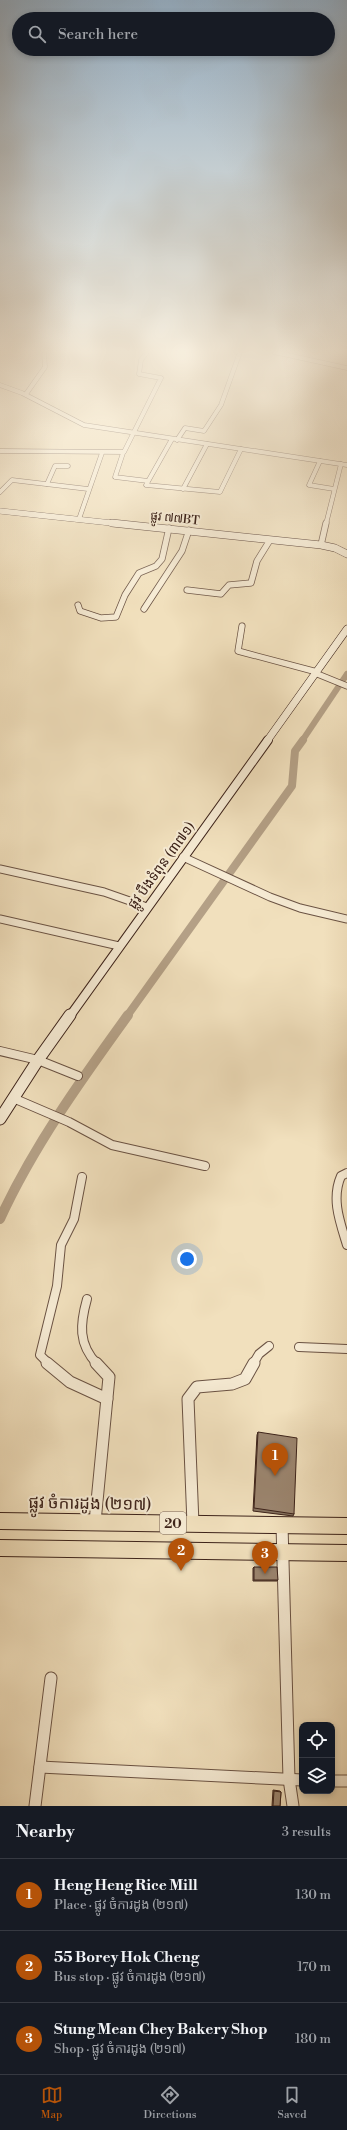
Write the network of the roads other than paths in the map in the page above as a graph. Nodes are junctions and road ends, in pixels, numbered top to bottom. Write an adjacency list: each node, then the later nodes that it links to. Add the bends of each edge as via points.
1 (132, 436): 10 (street)
2 (155, 436): 4 (street)
3 (179, 436): 5 (street)
4 (172, 439): 5 (street); 15 (street)
5 (177, 440): 6 (street)
6 (207, 444): 7 (street); 18 (street)
7 (241, 449): 11 (street); 18 (street, via 221,491)
8 (0, 451): 9 (street)
9 (102, 453): 10 (street); 17 (street)
10 (123, 453): 15 (street, via 115,477)
11 (320, 461): 12 (street); 19 (street, via 309,485)
12 (341, 464): 13 (street); 19 (street)
13 (347, 465)
14 (68, 466): 16 (street, via 54,466)
15 (148, 481): 18 (street, via 146,485)
16 (47, 484): 17 (street); 20 (street, via 12,480)
17 (88, 488): 22 (street)
18 (183, 489)
19 (334, 489): 26 (street)
20 (0, 492)
21 (0, 511): 22 (main road, ផ្លូវ ៧៧BT)
22 (79, 519): 23 (main road, ផ្លូវ ៧៧BT)
23 (169, 528): 24 (main road, ផ្លូវ ៧៧BT); 29 (street, via 160,560 154,568 139,573 116,617 98,617 80,611)
24 (189, 530): 25 (main road, ផ្លូវ ៧៧BT); 30 (street, via 182,551)
25 (270, 540): 26 (main road, ផ្លូវ ៧៧BT); 28 (street, via 258,561 251,583 229,585 221,594)
26 (321, 546): 27 (main road, ផ្លូវ ៧៧BT, via 335,548)
27 (347, 554)
28 (187, 590)
29 (78, 605)
30 (144, 609)
31 (242, 626): 33 (street, via 238,651)
32 (347, 629): 33 (main road, ផ្លូវ បឹងទំពុន (៣៧១))
33 (316, 672): 34 (street); 35 (main road, ផ្លូវ បឹងទំពុន (៣៧១))
34 (346, 685)
35 (183, 857): 37 (main road, ផ្លូវ បឹងទំពុន (៣៧១)); 39 (street, via 270,897 300,908)
36 (0, 869): 37 (street, via 104,892)
37 (147, 907): 40 (main road, ផ្លូវ បឹងទំពុន (៣៧១))
38 (0, 919): 40 (street)
39 (347, 919)
40 (119, 946): 42 (main road, ផ្លូវ បឹងទំពុន (៣៧១))
41 (0, 1052): 42 (street)
42 (38, 1060): 43 (street); 44 (main road, ផ្លូវ បឹងទំពុន (៣៧១))
43 (78, 1076)
44 (13, 1098): 45 (main road, ផ្លូវ បឹងទំពុន (៣៧១)); 46 (street, via 112,1144)
45 (0, 1119)
46 (205, 1166)
47 (347, 1173): 49 (street, via 341,1176 336,1190 340,1221)
48 (82, 1177): 54 (street, via 74,1219 61,1245 57,1286 40,1354 52,1369 75,1386)
49 (347, 1245)
50 (87, 1299): 54 (street, via 80,1320 80,1335 87,1352 109,1377)
51 (269, 1346): 57 (street, via 259,1354 245,1379 232,1384 197,1388 188,1399)
52 (299, 1347): 53 (street)
53 (347, 1349)
54 (107, 1399): 56 (street)
55 (0, 1521): 56 (main road, ផ្លូវ ចំការដូង (២១៧) / 20)
56 (95, 1522): 57 (main road, ផ្លូវ ចំការដូង (២១៧) / 20)
57 (193, 1524): 58 (main road, ផ្លូវ ចំការដូង (២១៧) / 20)
58 (282, 1525): 59 (main road, ផ្លូវ ចំការដូង (២១៧) / 20); 61 (street)
59 (347, 1526)
60 (0, 1548): 61 (main road, 20)
61 (283, 1552): 62 (main road, 20); 65 (street)
62 (347, 1553)
63 (51, 1678): 64 (street)
64 (40, 1767): 65 (street); 69 (street)
65 (289, 1779): 66 (street); 70 (street)
66 (299, 1780)
67 (335, 1781): 68 (street)
68 (347, 1782)
69 (36, 1806)
70 (293, 1806)

